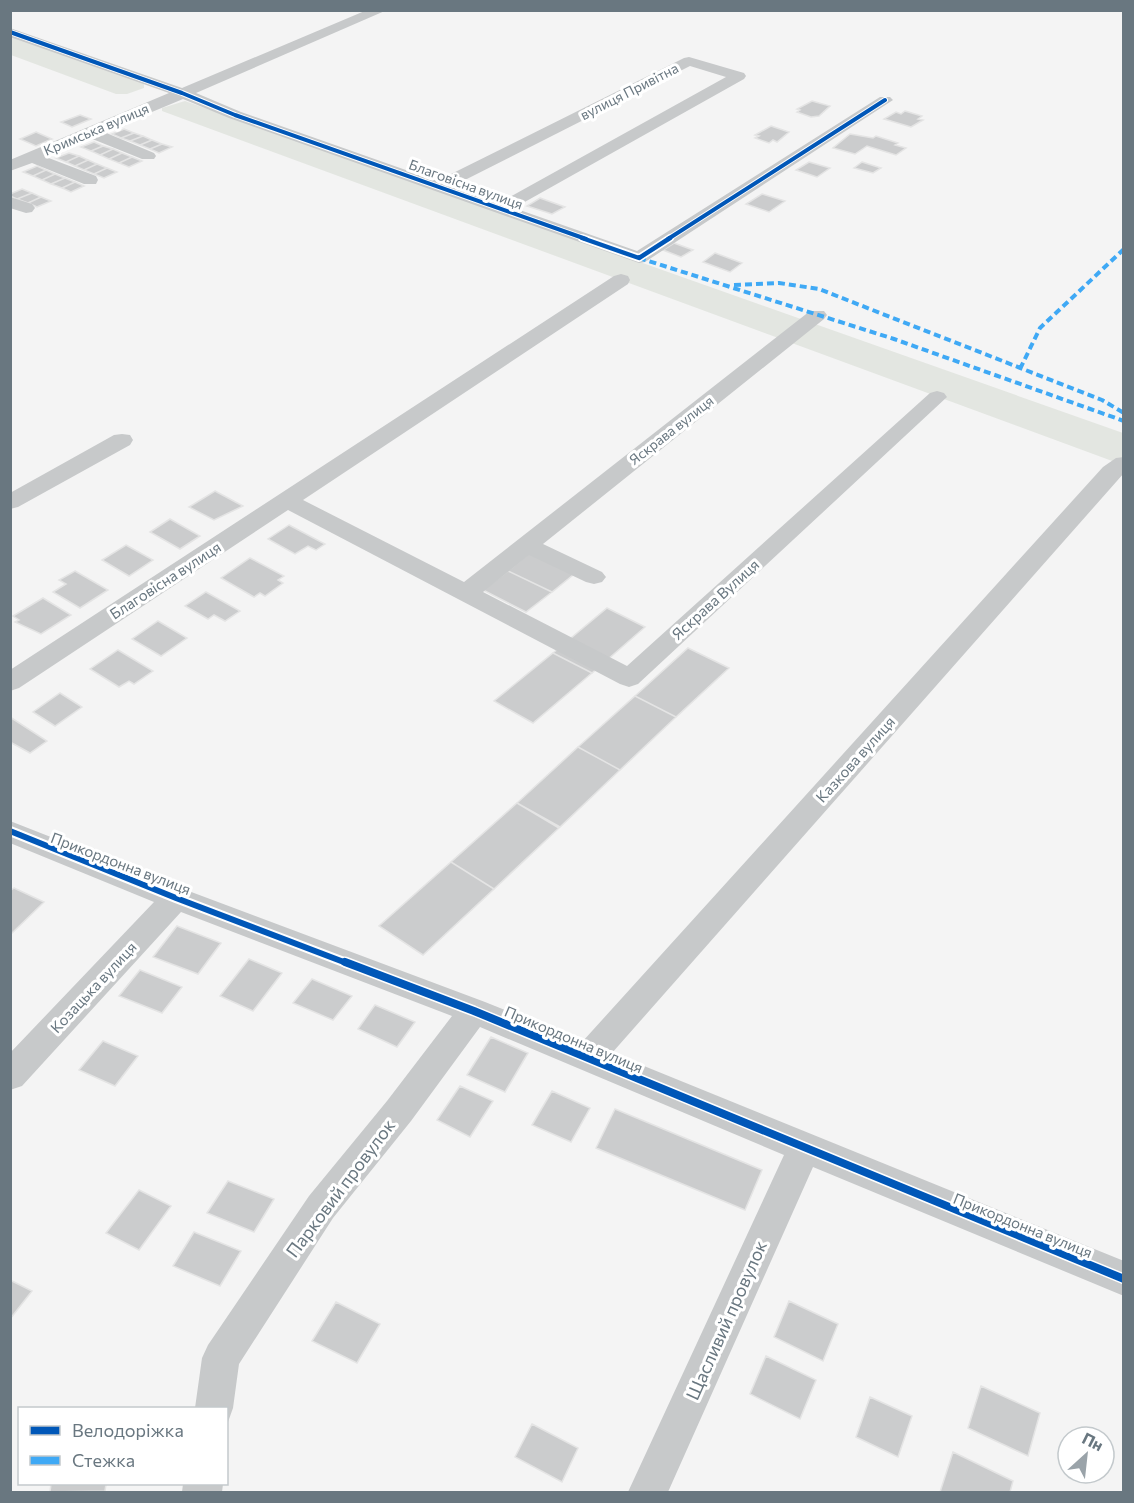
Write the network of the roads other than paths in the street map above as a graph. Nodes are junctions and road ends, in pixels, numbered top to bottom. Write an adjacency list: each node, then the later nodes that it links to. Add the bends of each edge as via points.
1 (380, 10): 3 (street, Кримська вулиця)
2 (10, 32): 3 (street, Благовісна вулиця)
3 (182, 93): 5 (street, Кримська вулиця); 10 (street, Благовісна вулиця)
4 (885, 100): 11 (street, Благовісна вулиця, via 639,258)
5 (89, 132): 6 (street); 7 (street, Кримська вулиця)
6 (148, 156)
7 (32, 157): 8 (street, Кримська вулиця); 9 (street)
8 (10, 166)
9 (90, 180)
10 (438, 187): 11 (street, Благовісна вулиця); 11 (street, вулиця Привітна, via 689,61 739,75)
11 (500, 209)
12 (621, 280): 17 (street, Благовісна вулиця)
13 (817, 315): 19 (street, Яскрава вулиця)
14 (937, 397): 21 (street, Яскрава Вулиця, via 629,678)
15 (122, 440): 18 (street)
16 (1124, 463): 26 (street, Казкова вулиця, via 1111,472)
17 (286, 500): 21 (street); 22 (street, Благовісна вулиця)
18 (10, 502)
19 (526, 545): 20 (street); 21 (street, Яскрава вулиця)
20 (594, 577)
21 (466, 593)
22 (10, 681)
23 (10, 831): 24 (street, Прикордонна вулиця)
24 (176, 898): 25 (street, Прикордонна вулиця); 27 (street, Козацька вулиця)
25 (474, 1011): 26 (street, Прикордонна вулиця); 30 (street, Парковий провулок, via 321,1207 221,1358)
26 (588, 1058): 28 (street, Прикордонна вулиця)
27 (10, 1076)
28 (804, 1148): 29 (street, Прикордонна вулиця); 31 (street, Щасливий провулок)
29 (1124, 1279)
30 (214, 1407)
31 (648, 1492)

